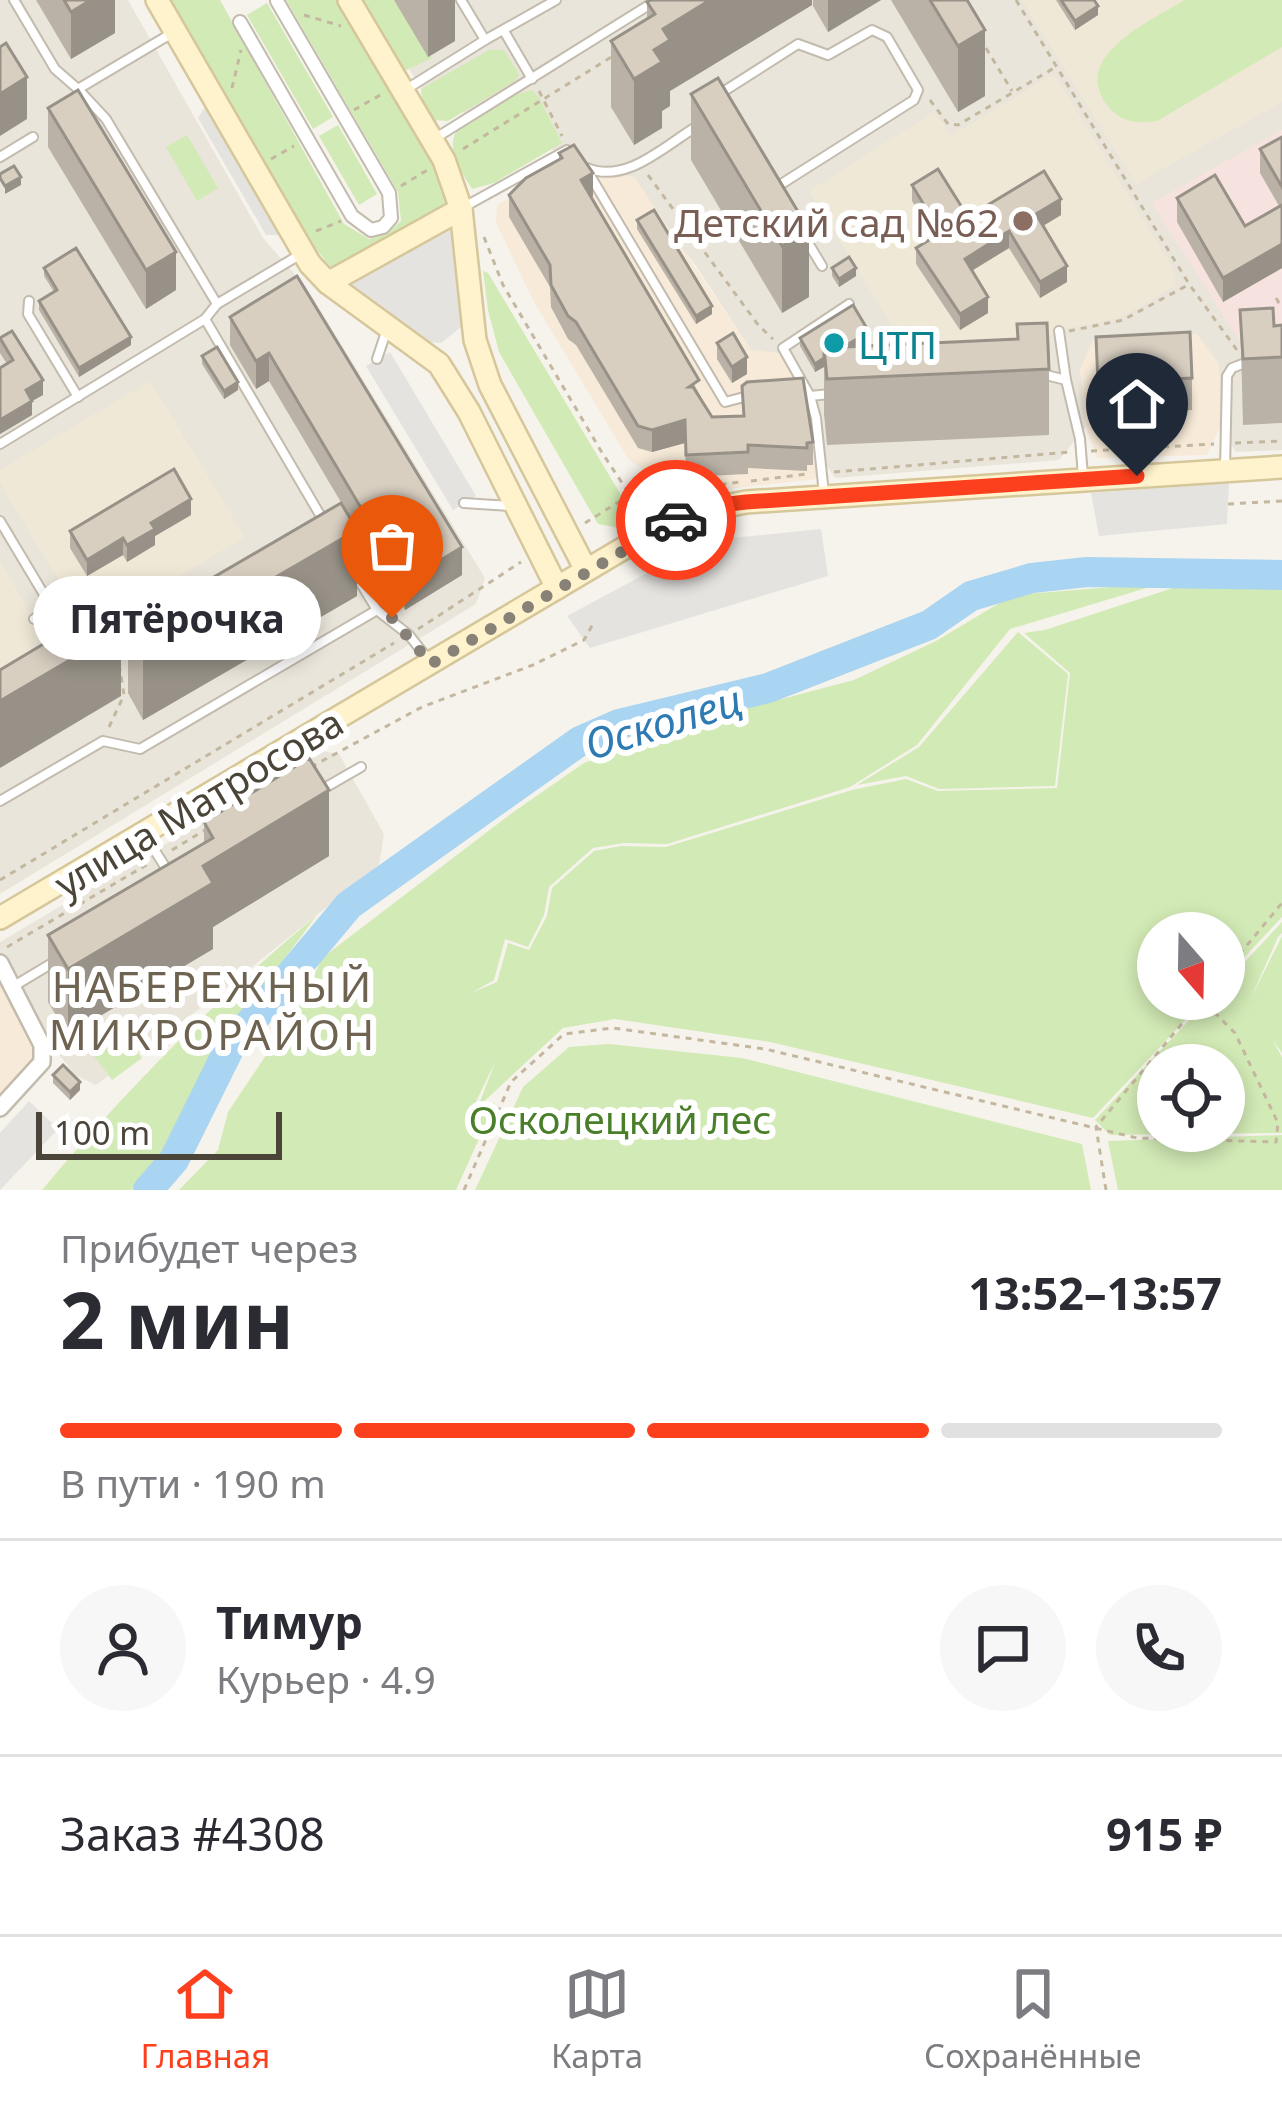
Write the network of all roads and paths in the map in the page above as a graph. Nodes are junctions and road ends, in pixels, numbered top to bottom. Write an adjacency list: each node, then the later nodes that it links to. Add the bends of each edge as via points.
1 (14, 0): 19 (lane, via 55,69)
2 (157, 0): 10 (main road)
3 (349, 0): 18 (main road)
4 (461, 0): 14 (lane)
5 (556, 0): 11 (lane)
6 (657, 0): 17 (lane)
7 (1016, 0): 16 (path)
8 (278, 4): 12 (path); 25 (street)
9 (243, 26): 23 (path); 28 (street)
10 (175, 31): 19 (lane); 33 (main road)
11 (504, 31): 14 (lane); 17 (lane)
12 (356, 32)
13 (979, 37): 21 (path)
14 (485, 40): 18 (lane)
15 (611, 57): 22 (path)
16 (1056, 67): 21 (path); 46 (path)
17 (532, 79): 22 (path); 30 (lane)
18 (401, 87): 25 (path); 30 (main road)
19 (78, 89): 49 (lane, via 106,119)
20 (918, 90): 21 (path, via 958,125); 24 (lane, via 887,37 872,30 828,55 798,44 718,94); 36 (lane)
21 (1013, 92)
22 (543, 99): 29 (path); 30 (path)
23 (229, 100)
24 (717, 115)
25 (344, 117): 37 (street)
26 (699, 126): 32 (lane)
27 (33, 137): 31 (lane)
28 (307, 138): 33 (path); 40 (street)
29 (569, 149): 34 (lane); 39 (lane)
30 (439, 150): 37 (path); 39 (main road)
31 (0, 157)
32 (638, 162): 34 (lane, via 619,174); 55 (path)
33 (255, 168): 43 (main road)
34 (586, 168): 61 (lane, via 725,402)
35 (764, 169): 36 (lane)
36 (775, 188): 38 (lane)
37 (389, 193): 40 (street, via 392,218 383,227 371,230)
38 (787, 207)
39 (461, 209): 45 (main road); 80 (main road, via 475,340)
40 (352, 216): 43 (path)
41 (798, 227): 44 (lane)
42 (484, 238): 73 (path, via 503,285)
43 (299, 247): 45 (main road); 49 (lane)
44 (822, 266)
45 (328, 283): 53 (main road)
46 (1189, 284): 54 (path, via 1123,320); 58 (path)
47 (1276, 298): 51 (path)
48 (29, 301): 64 (lane, via 28,314)
49 (218, 304): 52 (lane)
50 (849, 304): 55 (lane)
51 (1282, 308)
52 (205, 319): 64 (lane); 79 (lane)
53 (387, 327): 56 (lane); 77 (main road, via 439,364)
54 (1059, 334): 60 (lane)
55 (783, 348): 63 (lane)
56 (377, 359)
57 (1262, 362): 58 (lane)
58 (1243, 363): 67 (lane, via 1227,376)
59 (1024, 376): 60 (lane)
60 (1066, 380): 68 (lane)
61 (761, 392)
62 (850, 392): 63 (lane)
63 (810, 396): 72 (lane)
64 (78, 397): 66 (lane)
65 (1282, 441): 67 (path)
66 (0, 444)
67 (1225, 444): 68 (path); 70 (lane)
68 (1080, 452): 71 (lane); 72 (path)
69 (1282, 467): 70 (main road, улица Матросова)
70 (1225, 470): 71 (main road, улица Матросова)
71 (1083, 478): 72 (main road, улица Матросова)
72 (824, 483): 73 (path); 83 (main road, улица Матросова, via 700,511)
73 (630, 495): 80 (path)
74 (1282, 501): 76 (path)
75 (464, 503): 77 (lane)
76 (1228, 503)
77 (514, 506): 82 (main road)
78 (0, 521): 86 (lane)
79 (329, 530)
80 (566, 534): 83 (main road)
81 (341, 550): 87 (lane)
82 (538, 551): 84 (main road); 90 (path)
83 (586, 571): 84 (main road, улица Матросова)
84 (557, 588): 93 (main road, улица Матросова)
85 (68, 598): 86 (lane)
86 (52, 608): 88 (lane); 91 (lane)
87 (377, 610): 90 (lane); 94 (lane, via 140,749)
88 (34, 619)
89 (594, 622): 96 (path, via 584,640 422,707)
90 (409, 635): 93 (lane); 103 (path)
91 (75, 646)
92 (117, 664): 94 (path, via 124,695)
93 (431, 664): 100 (main road, улица Матросова, via 266,771)
94 (103, 741): 98 (lane)
95 (362, 766): 97 (lane)
96 (311, 767)
97 (307, 798)
98 (0, 801)
99 (218, 822): 101 (path)
100 (145, 834): 101 (lane); 105 (main road, улица Матросова)
101 (160, 857): 102 (lane, via 173,879); 107 (path)
102 (189, 869)
103 (0, 880)
104 (1282, 902): 106 (path)
105 (0, 918)
106 (1245, 947)
107 (0, 951)
108 (72, 951): 110 (lane)
109 (0, 963): 110 (street)
110 (14, 986): 113 (street, via 43,1045 42,1061 22,1097)
111 (1185, 1020): 114 (path)
112 (1222, 1020): 115 (path, via 1278,1124)
113 (0, 1108)
114 (1096, 1127): 115 (path, via 1136,1138); 116 (path, via 765,1048 613,1028 564,1034 511,1082); 117 (path)
115 (1279, 1143)
116 (464, 1190)
117 (1106, 1190)

